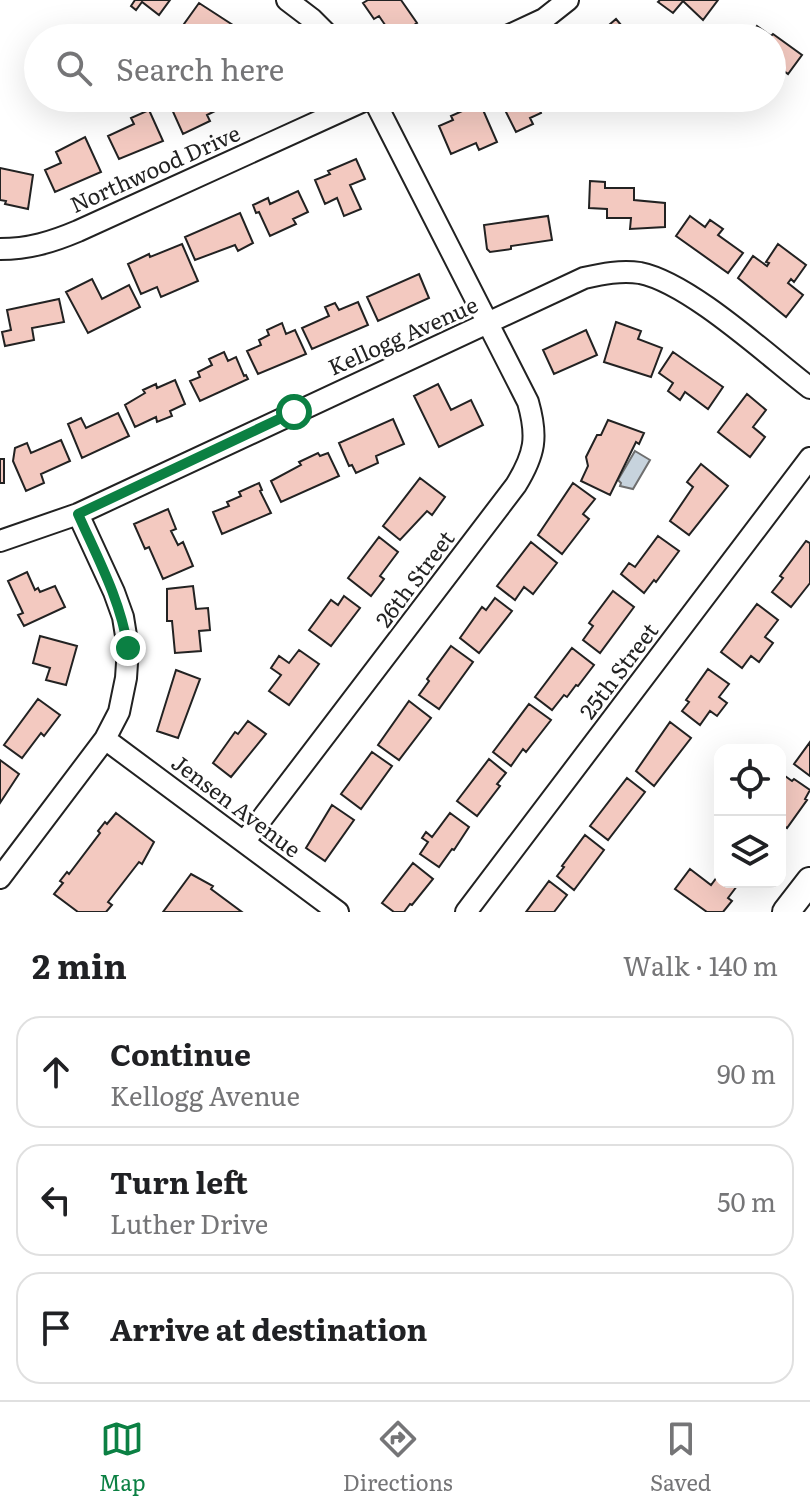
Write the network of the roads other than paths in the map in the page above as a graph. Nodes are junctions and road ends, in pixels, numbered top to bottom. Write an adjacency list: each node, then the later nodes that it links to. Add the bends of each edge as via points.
1 (287, 0): 3 (street)
2 (568, 0): 4 (street)
3 (317, 24)
4 (533, 24)
5 (340, 112): 7 (street, Northwood Drive, via 78,231 47,243)
6 (378, 112): 8 (street, 26th Street)
7 (0, 249)
8 (487, 324): 9 (street, Kellogg Avenue, via 584,278 640,273 693,298); 11 (street, Kellogg Avenue); 14 (street, 26th Street, via 528,402 534,442 530,463)
9 (810, 388)
10 (810, 458): 18 (street, 25th Street)
11 (78, 514): 12 (street, Kellogg Avenue); 13 (street, via 114,592 128,648 119,712)
12 (0, 541)
13 (105, 739): 14 (street, Jensen Avenue); 15 (street)
14 (244, 842): 17 (street, Jensen Avenue)
15 (0, 878)
16 (810, 881): 19 (main road)
17 (338, 912)
18 (466, 912)
19 (786, 912)

